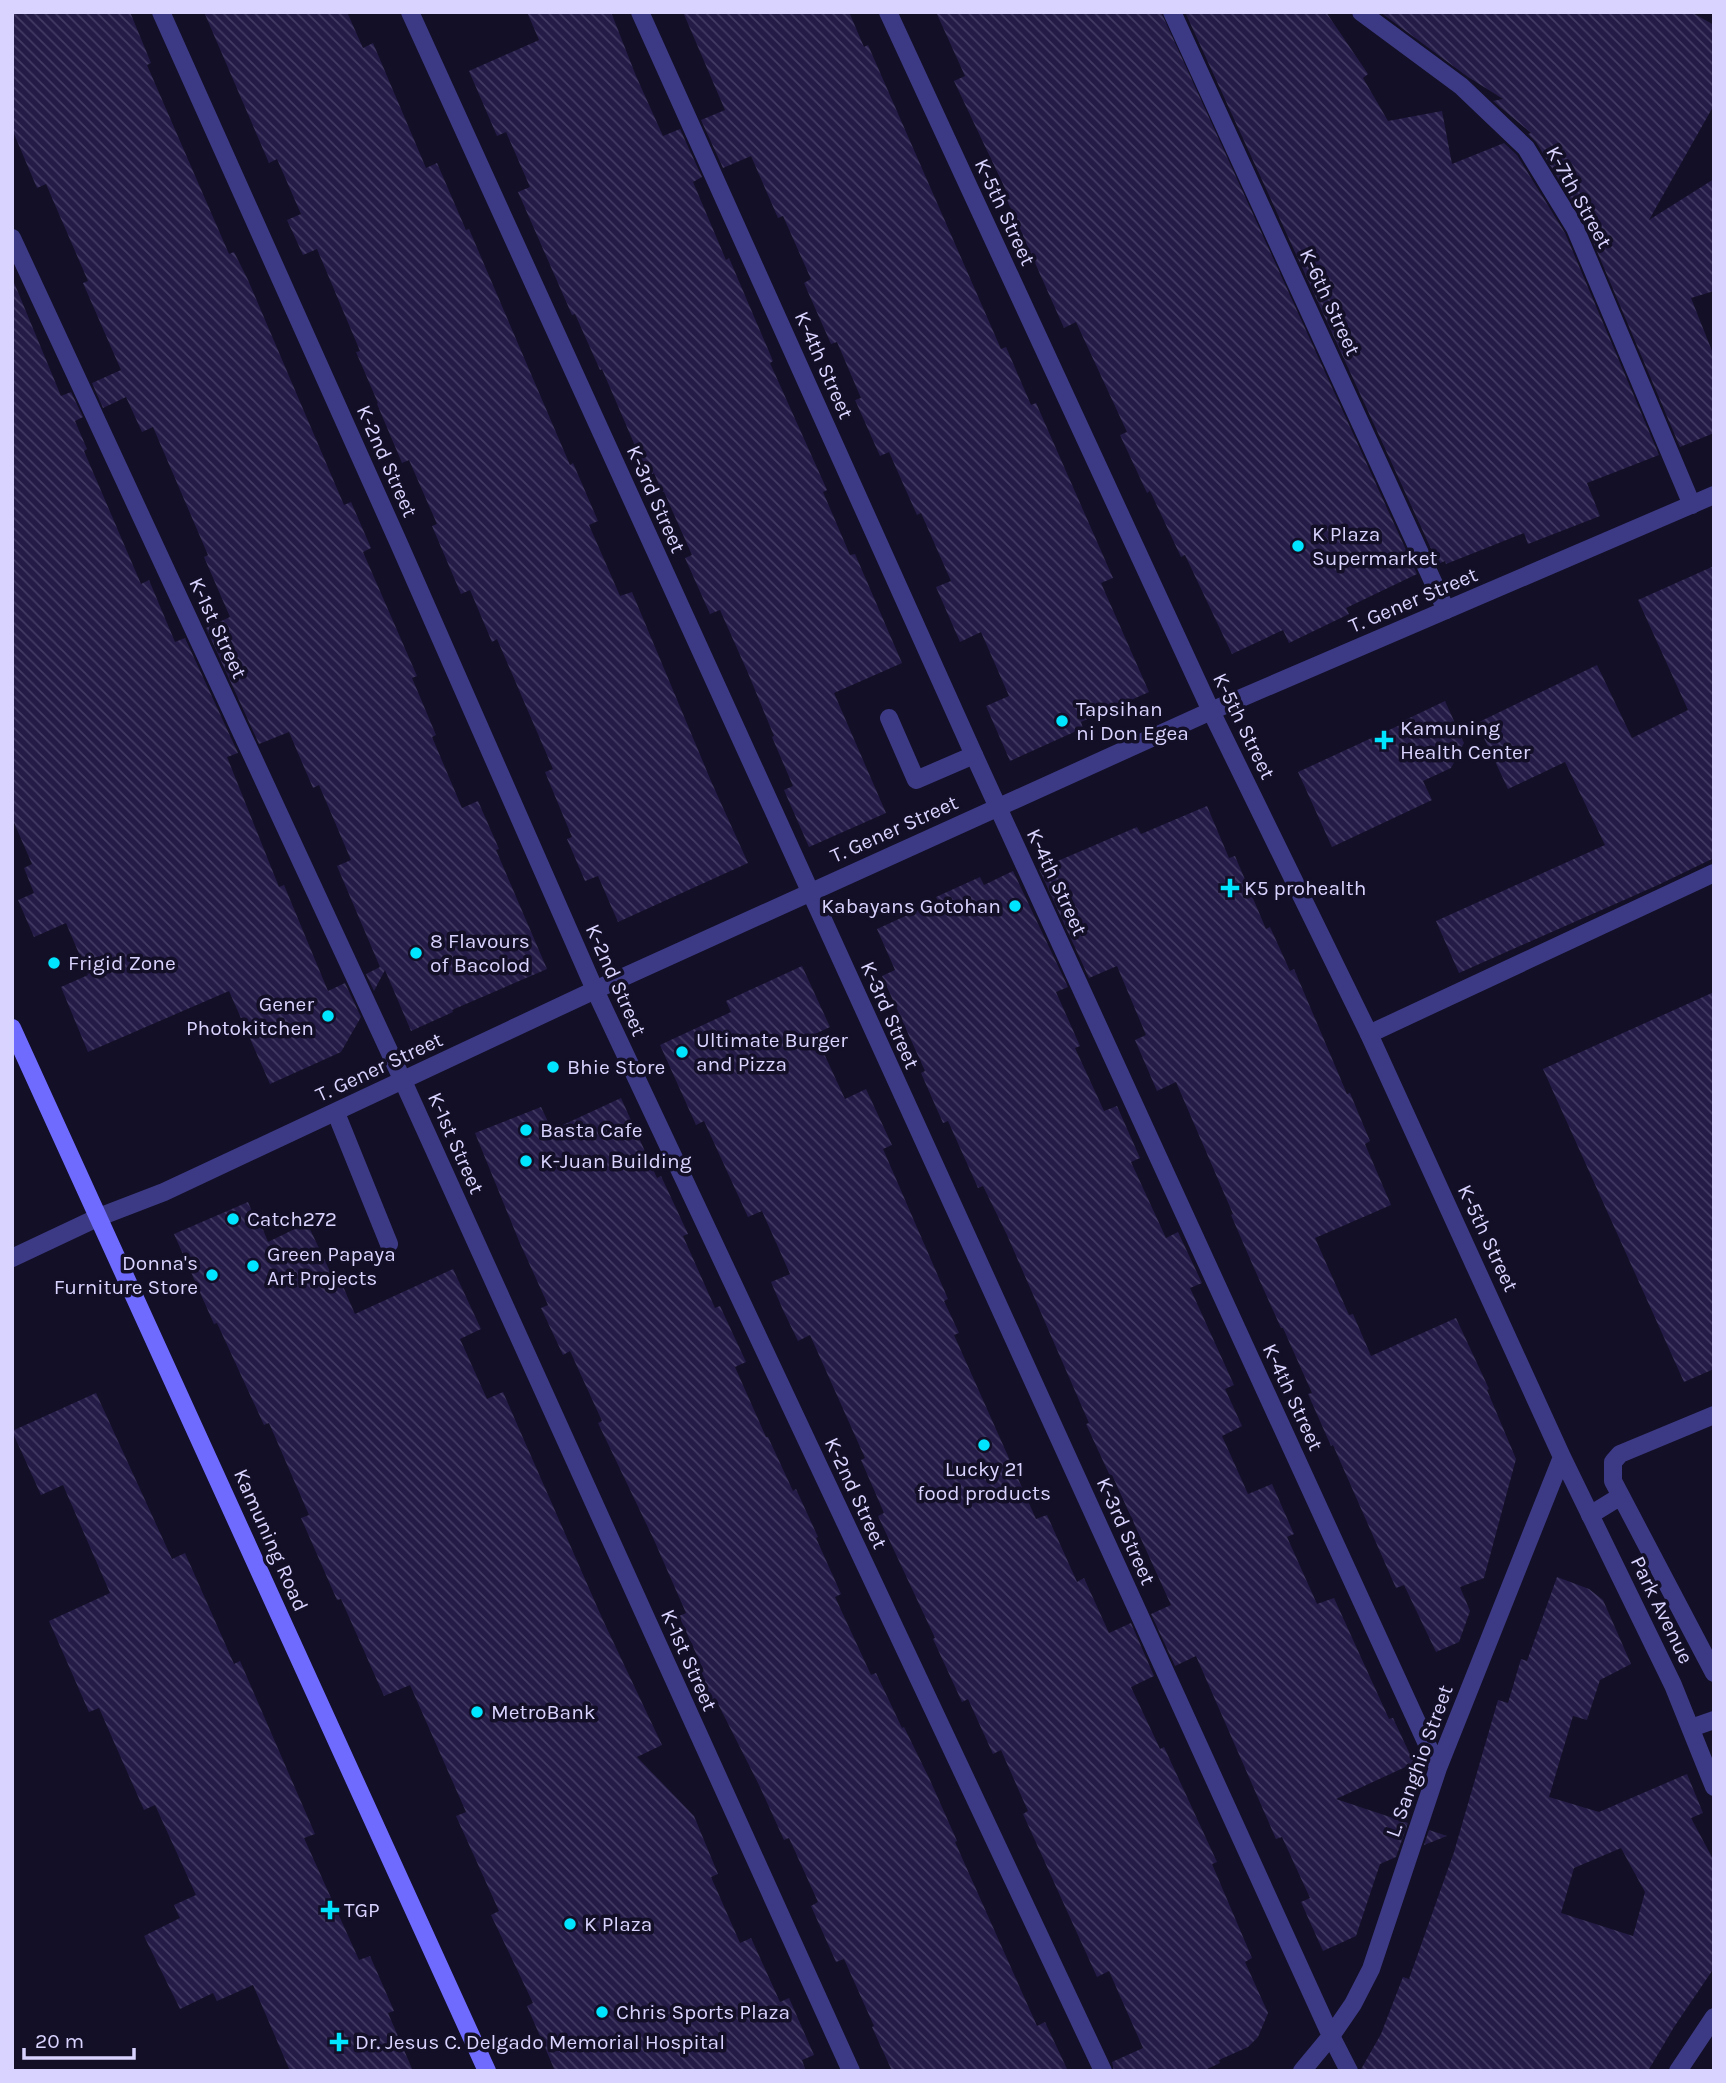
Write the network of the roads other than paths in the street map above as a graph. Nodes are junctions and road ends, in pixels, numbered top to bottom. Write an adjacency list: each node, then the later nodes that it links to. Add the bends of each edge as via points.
1 (161, 12): 17 (street, K-2nd Street)
2 (410, 12): 16 (street, K-3rd Street)
3 (640, 12): 13 (street, K-4th Street)
4 (888, 12): 11 (street, K-5th Street)
5 (1172, 12): 10 (street, K-6th Street)
6 (1361, 12): 9 (street, K-7th Street, via 1461,86 1526,148 1575,228)
7 (12, 238): 20 (street, K-1st Street)
8 (1714, 495): 9 (street, T. Gener Street)
9 (1692, 505): 10 (street, T. Gener Street)
10 (1446, 610): 11 (street, T. Gener Street)
11 (1210, 711): 14 (street, T. Gener Street); 19 (street, K-5th Street)
12 (889, 718): 13 (street, via 916,780)
13 (974, 755): 14 (street, K-4th Street)
14 (998, 807): 16 (street, T. Gener Street); 32 (street, K-4th Street)
15 (1714, 873): 19 (street)
16 (810, 893): 17 (street, T. Gener Street); 35 (street, K-3rd Street)
17 (595, 990): 20 (street, T. Gener Street); 38 (street, K-2nd Street)
18 (12, 1028): 22 (main road, Kamuning Road)
19 (1369, 1034): 26 (street, K-5th Street)
20 (403, 1081): 21 (street, T. Gener Street); 37 (street, K-1st Street)
21 (336, 1113): 22 (street, T. Gener Street); 23 (street)
22 (99, 1217): 24 (street, T. Gener Street); 36 (main road, Kamuning Road)
23 (389, 1244)
24 (12, 1258)
25 (1714, 1415): 27 (street, via 1620,1454 1613,1462 1613,1481)
26 (1562, 1457): 28 (street, Park Avenue); 32 (street, L. Sanghio Street)
27 (1621, 1496): 28 (street); 29 (street)
28 (1590, 1515): 31 (street, Park Avenue)
29 (1714, 1673)
30 (1714, 1720): 31 (street)
31 (1692, 1728): 33 (street, Park Avenue)
32 (1438, 1768): 35 (street, L. Sanghio Street, via 1371,1969)
33 (1714, 1787)
34 (1714, 2017): 41 (street)
35 (1331, 2036): 39 (street, L. Sanghio Street); 40 (street, K-3rd Street)
36 (488, 2071)
37 (851, 2071)
38 (1102, 2071)
39 (1302, 2071)
40 (1349, 2071)
41 (1678, 2071)

